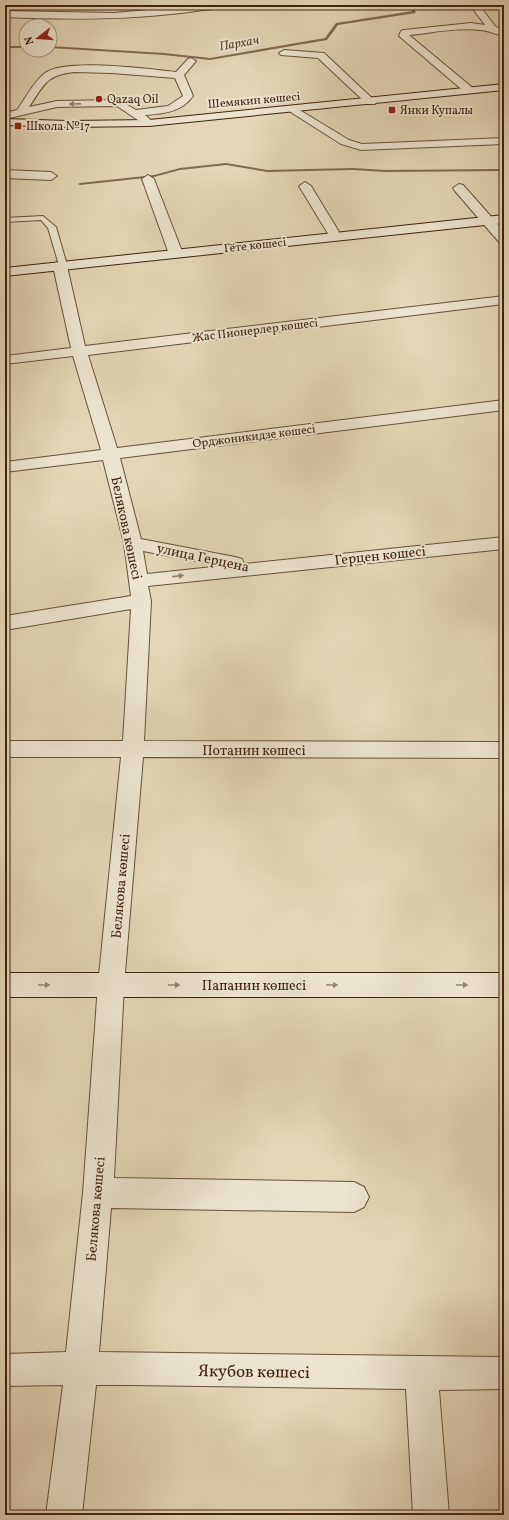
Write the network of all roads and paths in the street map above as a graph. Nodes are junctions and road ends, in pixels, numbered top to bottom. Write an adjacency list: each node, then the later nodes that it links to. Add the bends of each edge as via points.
1 (222, 5): 3 (street, via 180,12 49,16)
2 (474, 5): 4 (street)
3 (5, 14)
4 (492, 28): 5 (street); 10 (street, via 471,26 404,33 404,36)
5 (504, 36)
6 (284, 53): 11 (street, via 321,55)
7 (191, 61): 8 (street)
8 (179, 75): 13 (street, via 86,69 58,71 46,77); 14 (street, via 188,96 184,102 160,110)
9 (504, 87): 10 (street, Шемякин көшесі)
10 (470, 91): 11 (street, Шемякин көшесі)
11 (371, 102): 12 (street, Шемякин көшесі)
12 (293, 109): 17 (street, Шемякин көшесі); 18 (street, via 346,142 361,147)
13 (20, 113): 14 (street, one-way to 13, via 119,103 57,104); 15 (street)
14 (134, 113): 17 (street)
15 (5, 116)
16 (5, 122): 17 (street, Шемякин көшесі)
17 (150, 123)
18 (504, 141)
19 (5, 174): 20 (street)
20 (51, 176)
21 (148, 179): 29 (street)
22 (305, 186): 27 (street)
23 (459, 188): 26 (street)
24 (504, 219): 26 (street, Гёте көшесі)
25 (5, 220): 30 (lane, via 44,218 52,227)
26 (487, 221): 27 (street, Гёте көшесі); 28 (street)
27 (336, 237): 29 (street, Гёте көшесі)
28 (504, 239)
29 (176, 254): 30 (street, Гёте көшесі)
30 (61, 266): 31 (street, Гёте көшесі); 33 (street, Белякова көшесі)
31 (5, 272)
32 (504, 300): 33 (street, Жас Пионерлер көшесі)
33 (79, 351): 34 (street, Жас Пионерлер көшесі); 36 (street, Белякова көшесі)
34 (5, 360)
35 (504, 405): 36 (street, Орджоникидзе көшесі)
36 (110, 453): 37 (street, Орджоникидзе көшесі); 38 (street, Белякова көшесі)
37 (5, 467)
38 (133, 543): 40 (street, улица Герцена); 41 (street, Белякова көшесі)
39 (504, 543): 40 (street, Герцен көшесі)
40 (256, 568): 41 (street, улица Герцена, one-way to 40)
41 (140, 591): 42 (street); 44 (street, Белякова көшесі)
42 (5, 623)
43 (5, 749): 44 (street, Потанин көшесі)
44 (133, 750): 45 (street, Потанин көшесі); 47 (street, Белякова көшесі)
45 (504, 750)
46 (5, 985): 47 (street, Папанин көшесі, one-way to 47)
47 (111, 985): 48 (street, Папанин көшесі, one-way to 48); 49 (street, Белякова көшесі)
48 (504, 985)
49 (98, 1194): 50 (street); 51 (street, Белякова көшесі)
50 (354, 1197)
51 (81, 1368): 52 (street, Якубов көшесі); 54 (street, Якубов көшесі); 55 (street, Белякова көшесі)
52 (5, 1370)
53 (504, 1373): 54 (street, Якубов көшесі)
54 (421, 1374): 56 (street)
55 (64, 1515)
56 (432, 1515)

